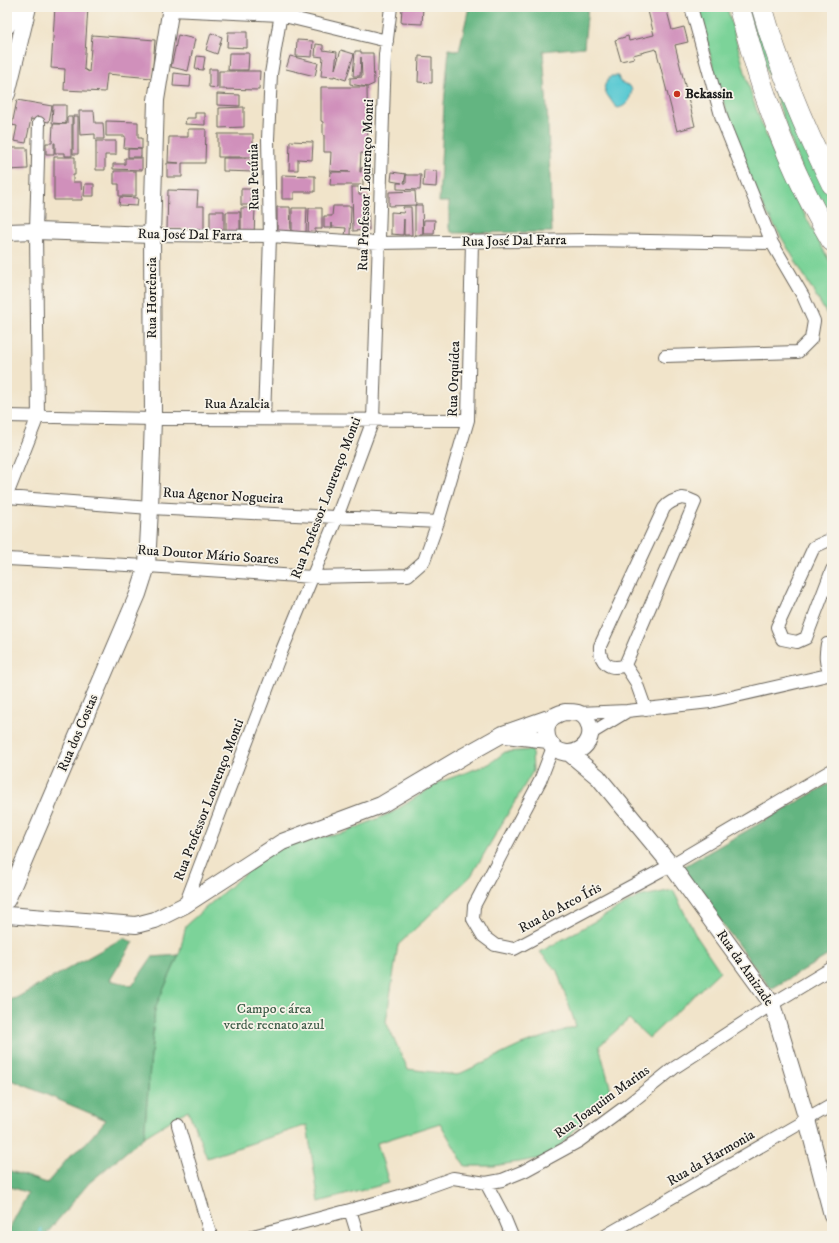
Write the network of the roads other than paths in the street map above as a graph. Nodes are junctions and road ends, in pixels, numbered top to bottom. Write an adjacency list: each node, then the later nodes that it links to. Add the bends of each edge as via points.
1 (12, 7): 10 (street)
2 (28, 7): 12 (street)
3 (391, 7): 11 (street, Rua Professor Lourenço Monti)
4 (691, 7): 24 (street, via 722,119)
5 (739, 7): 22 (highway, via 755,63 792,164)
6 (762, 7): 13 (highway)
7 (774, 7): 13 (highway)
8 (170, 9): 9 (street); 19 (street, Rua Hortência, via 156,100)
9 (281, 11): 11 (street); 20 (street, Rua Petúnia, via 272,74 268,139)
10 (7, 26)
11 (387, 41): 23 (street, Rua Professor Lourenço Monti)
12 (11, 58): 14 (street)
13 (790, 92): 16 (highway)
14 (7, 94)
15 (39, 122): 17 (street)
16 (832, 184)
17 (36, 231): 18 (street, Rua José Dal Farra); 19 (street, Rua José Dal Farra); 27 (street)
18 (7, 232)
19 (152, 235): 20 (street, Rua José Dal Farra); 28 (street, Rua Hortência)
20 (270, 236): 23 (street, Rua José Dal Farra); 29 (street, Rua Petúnia)
21 (472, 241): 23 (street, Rua José Dal Farra); 24 (street, Rua José Dal Farra); 31 (street, Rua Orquídea)
22 (832, 241)
23 (379, 243): 30 (street, Rua Professor Lourenço Monti)
24 (772, 243): 25 (street, via 803,296 814,321 811,339 798,352)
25 (665, 356)
26 (7, 416): 27 (street, Rua Azaleia)
27 (38, 416): 28 (street, Rua Azaleia); 32 (street)
28 (153, 419): 29 (street, Rua Azaleia); 33 (street, Rua Hortência)
29 (264, 419): 30 (street, Rua Azaleia)
30 (373, 420): 31 (street, Rua Azaleia); 34 (street, Rua Professor Lourenço Monti)
31 (468, 420): 35 (street, Rua Orquídea)
32 (7, 496): 33 (street, Rua Agenor Nogueira)
33 (150, 508): 34 (street, Rua Agenor Nogueira); 38 (street, Rua Hortência)
34 (337, 517): 35 (street, Rua Agenor Nogueira); 41 (street, Rua Professor Lourenço Monti)
35 (438, 522): 40 (street, Rua Orquídea, via 424,561)
36 (832, 541): 42 (street, via 814,547 777,627 782,639 797,642)
37 (7, 559): 38 (street, Rua Doutor Mário Soares)
38 (147, 566): 41 (street, Rua Doutor Mário Soares); 57 (street, Rua dos Costas, via 138,594)
39 (832, 570): 42 (street)
40 (408, 575): 41 (street, Rua Doutor Mário Soares)
41 (312, 577): 58 (street, Rua Professor Lourenço Monti)
42 (806, 638): 43 (street)
43 (829, 645): 45 (street, via 825,654 826,665)
44 (626, 665): 44 (street, via 695,502 682,498 664,508 600,646 604,662 614,667); 46 (street, via 636,682)
45 (831, 674): 46 (street, via 710,702)
46 (646, 710): 47 (street)
47 (627, 711): 48 (street); 51 (street)
48 (579, 713): 49 (street, via 566,712); 51 (street, via 589,724)
49 (557, 715): 50 (street); 52 (street, via 550,719 547,727 546,734)
50 (503, 734): 52 (street); 58 (street, via 381,804 282,842)
51 (588, 739): 53 (street, via 582,749); 55 (street, Rua da Amizade)
52 (550, 743): 53 (street, via 561,752); 56 (street, Rua do Arco Íris, via 540,781 474,906 473,919 483,936 495,945 514,950)
53 (569, 753): 55 (street, Rua da Amizade)
54 (832, 770): 56 (street, Rua do Arco Íris)
55 (598, 777): 56 (street, Rua da Amizade)
56 (671, 865): 61 (street, Rua da Amizade)
57 (7, 900)
58 (185, 905): 59 (street, via 155,920 136,925)
59 (7, 915)
60 (832, 968): 61 (street, Rua Joaquim Marins)
61 (772, 1004): 63 (street, Rua da Amizade); 65 (street, Rua Joaquim Marins, via 674,1068 579,1140 524,1171)
62 (832, 1105): 63 (street, Rua da Harmonia)
63 (807, 1120): 67 (street, Rua da Amizade); 72 (street, Rua da Harmonia)
64 (178, 1125): 68 (street)
65 (486, 1183): 66 (street, Rua Joaquim Marins, via 453,1178); 71 (street)
66 (350, 1210): 69 (street, Rua Joaquim Marins); 70 (street)
67 (832, 1216)
68 (212, 1236)
69 (253, 1236)
70 (358, 1236)
71 (512, 1236)
72 (604, 1236)

